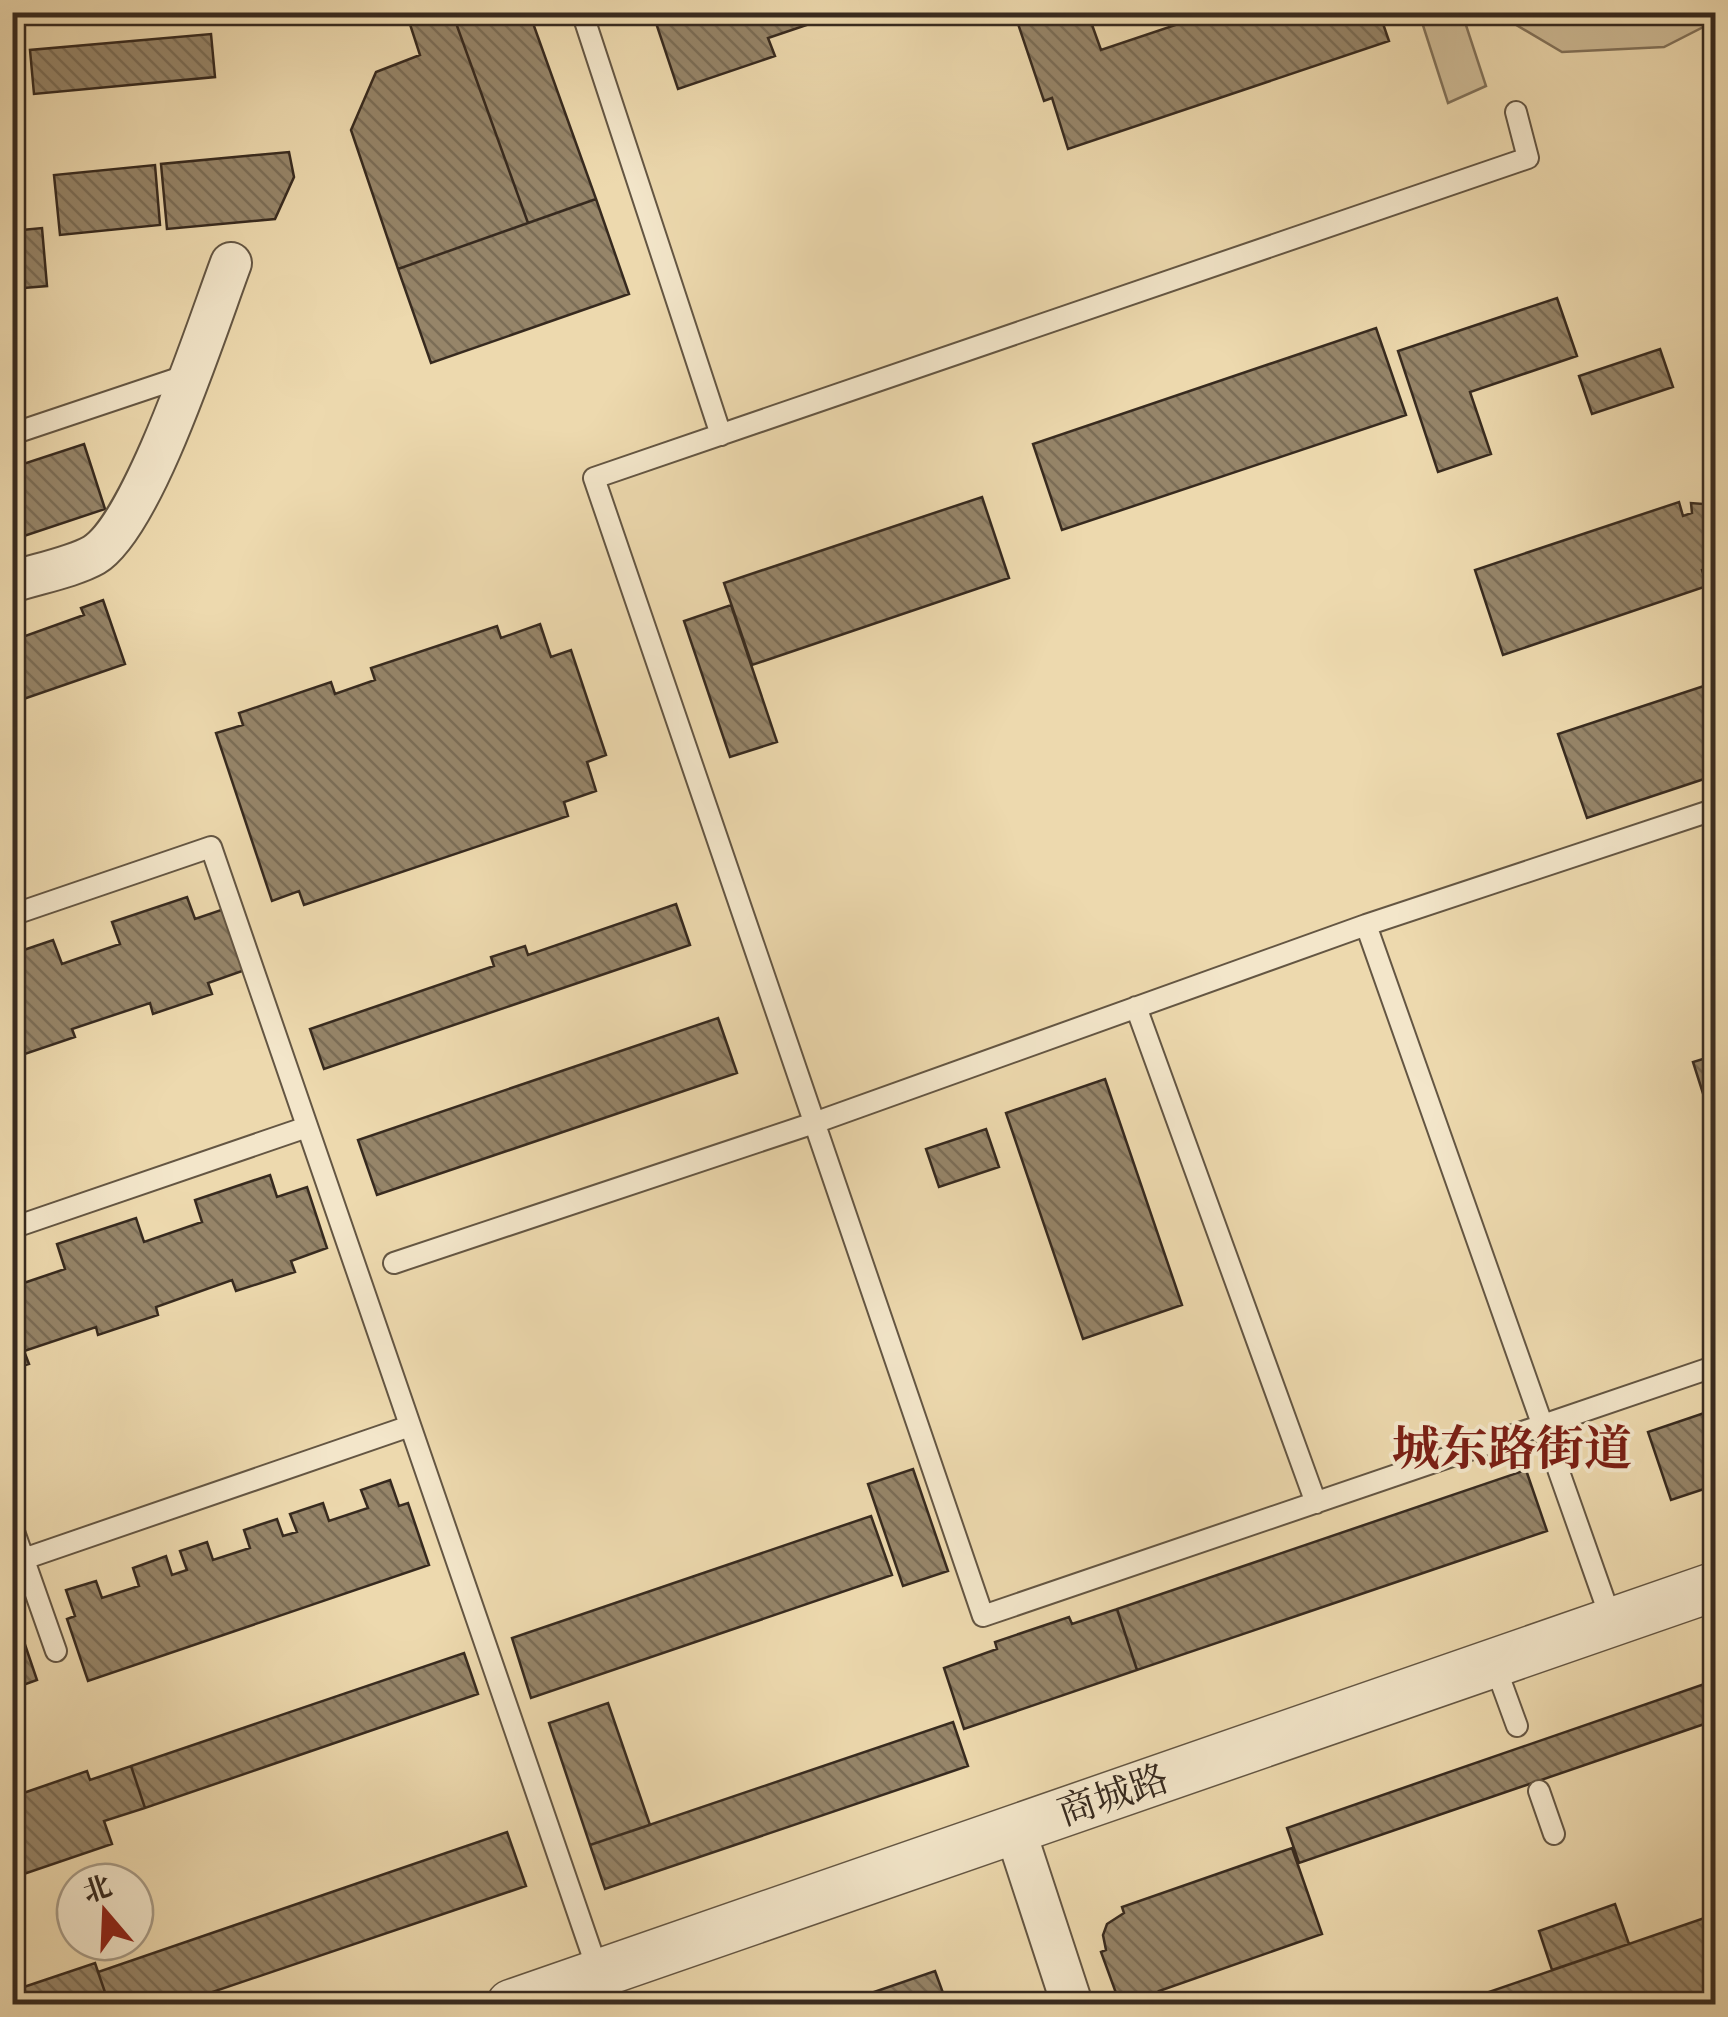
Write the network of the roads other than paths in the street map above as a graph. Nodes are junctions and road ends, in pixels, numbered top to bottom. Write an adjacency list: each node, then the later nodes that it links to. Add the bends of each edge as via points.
1 (582, 12): 6 (lane)
2 (1516, 112): 6 (lane, via 1528,158)
3 (231, 263): 4 (street)
4 (188, 375): 5 (lane); 7 (street, via 128,516 95,554)
5 (12, 434)
6 (721, 435): 12 (lane, via 594,478)
7 (12, 582)
8 (1716, 810): 10 (lane)
9 (12, 915): 13 (lane, via 211,846)
10 (1366, 925): 11 (lane); 17 (lane)
11 (1136, 1007): 12 (lane); 19 (lane)
12 (814, 1123): 15 (lane); 19 (lane, via 983,1616)
13 (307, 1127): 14 (lane); 18 (lane)
14 (12, 1228)
15 (394, 1263)
16 (1716, 1366): 17 (lane)
17 (1544, 1425): 19 (lane); 23 (lane)
18 (410, 1426): 21 (lane); 30 (lane)
19 (1316, 1503)
20 (12, 1526): 21 (lane)
21 (18, 1561): 24 (lane)
22 (1716, 1586): 23 (street, 商城路)
23 (1612, 1622): 25 (street, 商城路)
24 (56, 1651)
25 (1494, 1663): 26 (lane); 28 (street, 商城路)
26 (1516, 1726)
27 (1539, 1792): 29 (lane)
28 (1015, 1830): 30 (street, 商城路); 32 (street)
29 (1554, 1834)
30 (599, 1974): 31 (street, 商城路)
31 (511, 2004)
32 (1072, 2004)

